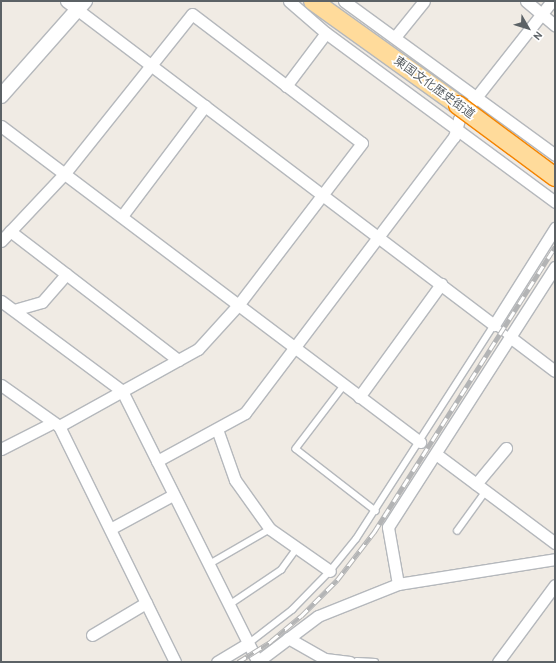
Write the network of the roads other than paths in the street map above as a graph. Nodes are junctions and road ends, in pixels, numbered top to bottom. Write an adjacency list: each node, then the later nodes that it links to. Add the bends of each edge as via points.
1 (66, 1): 8 (street)
2 (289, 1): 11 (street)
3 (313, 1): 22 (highway, 東国文化歴史街道, bridge)
4 (344, 1): 12 (street)
5 (424, 1): 12 (street)
6 (526, 1): 9 (street)
7 (552, 1): 9 (street)
8 (82, 5): 13 (street); 15 (street)
9 (542, 14): 10 (street); 16 (street)
10 (555, 25)
11 (326, 33): 14 (street); 19 (street)
12 (395, 37): 16 (street)
13 (152, 66): 14 (street, via 192,14); 17 (street); 21 (street)
14 (286, 86): 23 (street, via 362,143)
15 (1, 96)
16 (476, 96): 19 (street, via 459,119); 20 (street)
17 (205, 106): 23 (street); 26 (street)
18 (1, 126): 21 (street)
19 (456, 129): 24 (street); 29 (street, via 454,137)
20 (555, 155)
21 (65, 173): 26 (street); 28 (street)
22 (555, 177): 24 (street)
23 (322, 194): 29 (street); 35 (street)
24 (544, 194): 25 (street)
25 (555, 202)
26 (122, 216): 35 (street)
27 (555, 228): 37 (street)
28 (10, 231): 30 (street); 32 (street)
29 (379, 236): 33 (street); 39 (street)
30 (1, 241)
31 (555, 267): 38 (street)
32 (66, 274): 36 (street, via 42,302); 40 (street)
33 (441, 284): 37 (street); 45 (street)
34 (1, 301): 36 (street)
35 (239, 304): 39 (street); 40 (street, via 198,349)
36 (14, 310): 44 (street)
37 (494, 326): 38 (lane); 48 (lane)
38 (510, 337): 41 (street); 51 (street)
39 (294, 348): 43 (street); 47 (street, via 245,413)
40 (178, 360): 44 (street)
41 (555, 371)
42 (1, 385): 46 (street)
43 (344, 386): 45 (street); 56 (lane, via 296,449)
44 (122, 391): 46 (street); 52 (street)
45 (359, 397): 48 (street)
46 (55, 424): 50 (street); 57 (street)
47 (217, 429): 52 (street); 58 (street, via 235,480)
48 (420, 442): 56 (lane)
49 (506, 448): 53 (street)
50 (1, 449)
51 (436, 454): 53 (street); 65 (street, via 388,527)
52 (157, 461): 55 (street)
53 (476, 484): 54 (street)
54 (486, 492): 59 (lane); 60 (street)
55 (173, 495): 57 (street); 63 (street)
56 (376, 511): 64 (lane)
57 (110, 529): 67 (street)
58 (270, 529): 61 (street); 63 (lane)
59 (457, 531)
60 (555, 543)
61 (297, 548): 64 (street); 68 (lane, via 281,570)
62 (555, 559): 65 (street)
63 (208, 565): 68 (street)
64 (330, 571): 71 (lane, via 292,610)
65 (398, 584): 70 (street, via 318,616)
66 (555, 585): 77 (street)
67 (146, 603): 69 (street); 72 (street)
68 (228, 605): 71 (street)
69 (92, 635)
70 (288, 638): 74 (street); 75 (street, via 324,659)
71 (247, 644): 73 (street); 74 (street)
72 (175, 662)
73 (217, 662)
74 (257, 662)
75 (354, 662): 76 (lane)
76 (375, 662)
77 (498, 662)

